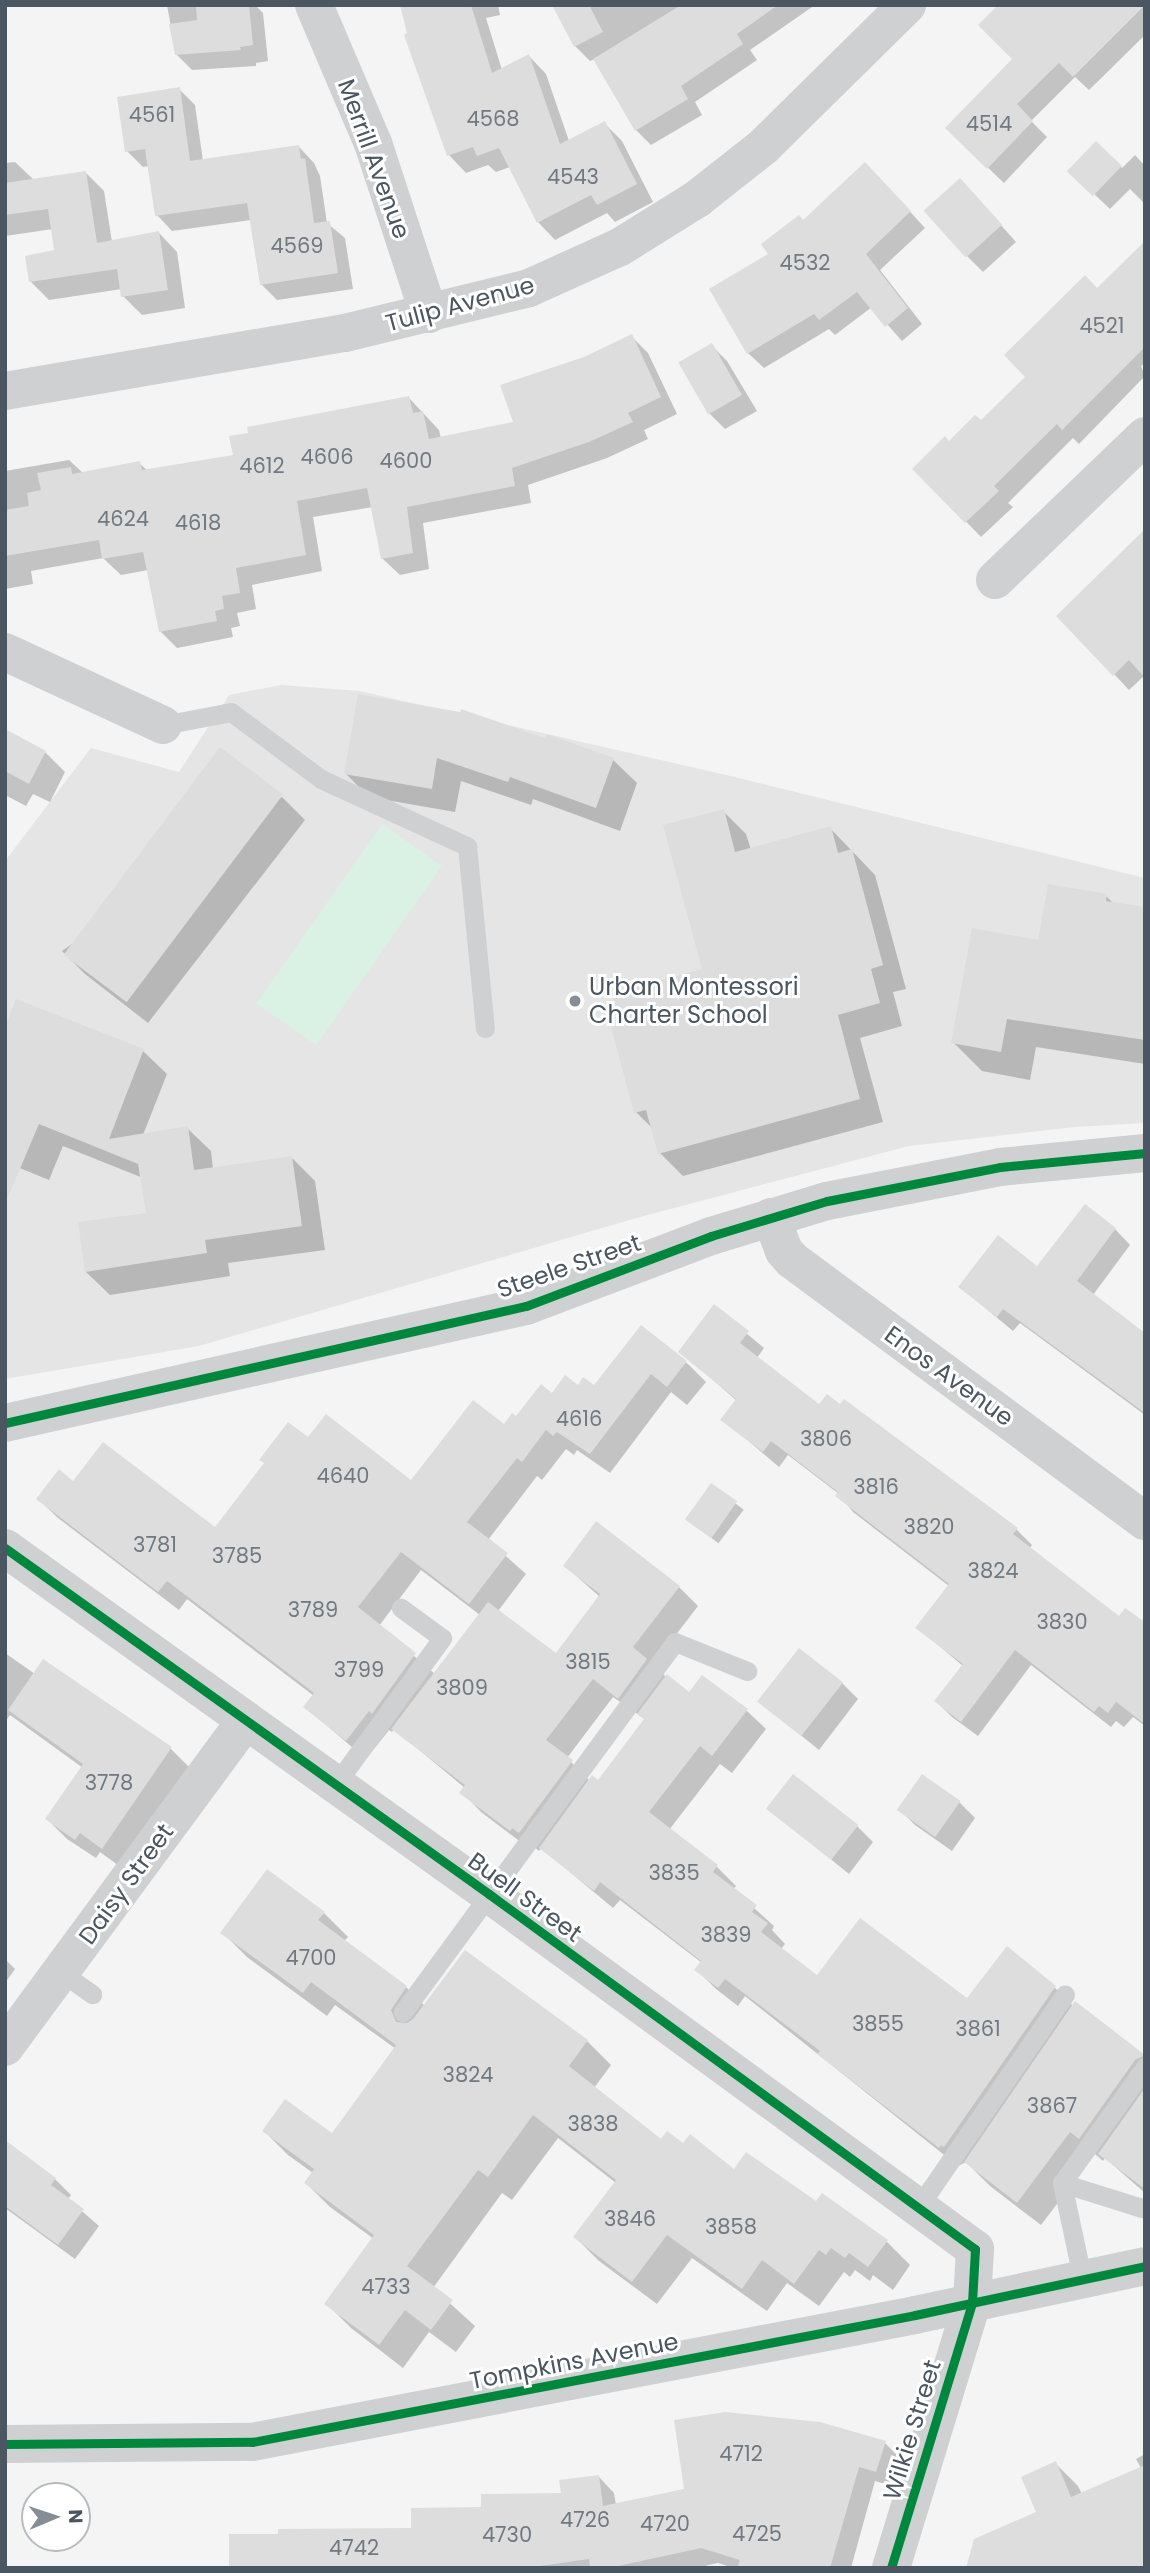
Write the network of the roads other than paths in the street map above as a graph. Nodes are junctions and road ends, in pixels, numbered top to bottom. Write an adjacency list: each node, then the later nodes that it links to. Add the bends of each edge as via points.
1 (314, 5): 3 (street, Merrill Avenue, via 373,143)
2 (907, 5): 3 (street, Tulip Avenue, via 764,146 697,199 620,247 529,288)
3 (429, 314): 4 (street, Tulip Avenue, via 345,333)
4 (5, 391)
5 (1145, 436): 6 (street)
6 (995, 580)
7 (5, 652): 8 (street)
8 (163, 725): 9 (lane, via 231,712 321,779 467,846)
9 (485, 1028)
10 (1145, 1153): 11 (street, Steele Street, via 1000,1167 827,1201)
11 (771, 1217): 12 (street, Steele Street, via 526,1306); 13 (street, Enos Avenue, via 792,1260)
12 (5, 1423)
13 (1145, 1521)
14 (5, 1548): 17 (street, Buell Street)
15 (401, 1608): 18 (lane, via 442,1637)
16 (747, 1671): 19 (lane, via 675,1642)
17 (246, 1720): 18 (street, Buell Street); 22 (street, Daisy Street, via 77,1983)
18 (335, 1785): 19 (street, Buell Street)
19 (489, 1894): 21 (lane); 25 (street, Buell Street)
20 (1065, 1994): 25 (lane)
21 (403, 2012)
22 (5, 2047)
23 (1145, 2067): 24 (lane)
24 (1062, 2183): 26 (lane); 28 (lane)
25 (919, 2206): 29 (street, Buell Street, via 975,2249)
26 (1142, 2208)
27 (1145, 2266): 28 (street, Tompkins Avenue)
28 (1082, 2277): 29 (street, Tompkins Avenue)
29 (972, 2303): 30 (street, Tompkins Avenue, via 252,2442); 31 (street, Wilkie Street)
30 (5, 2444)
31 (891, 2568)

